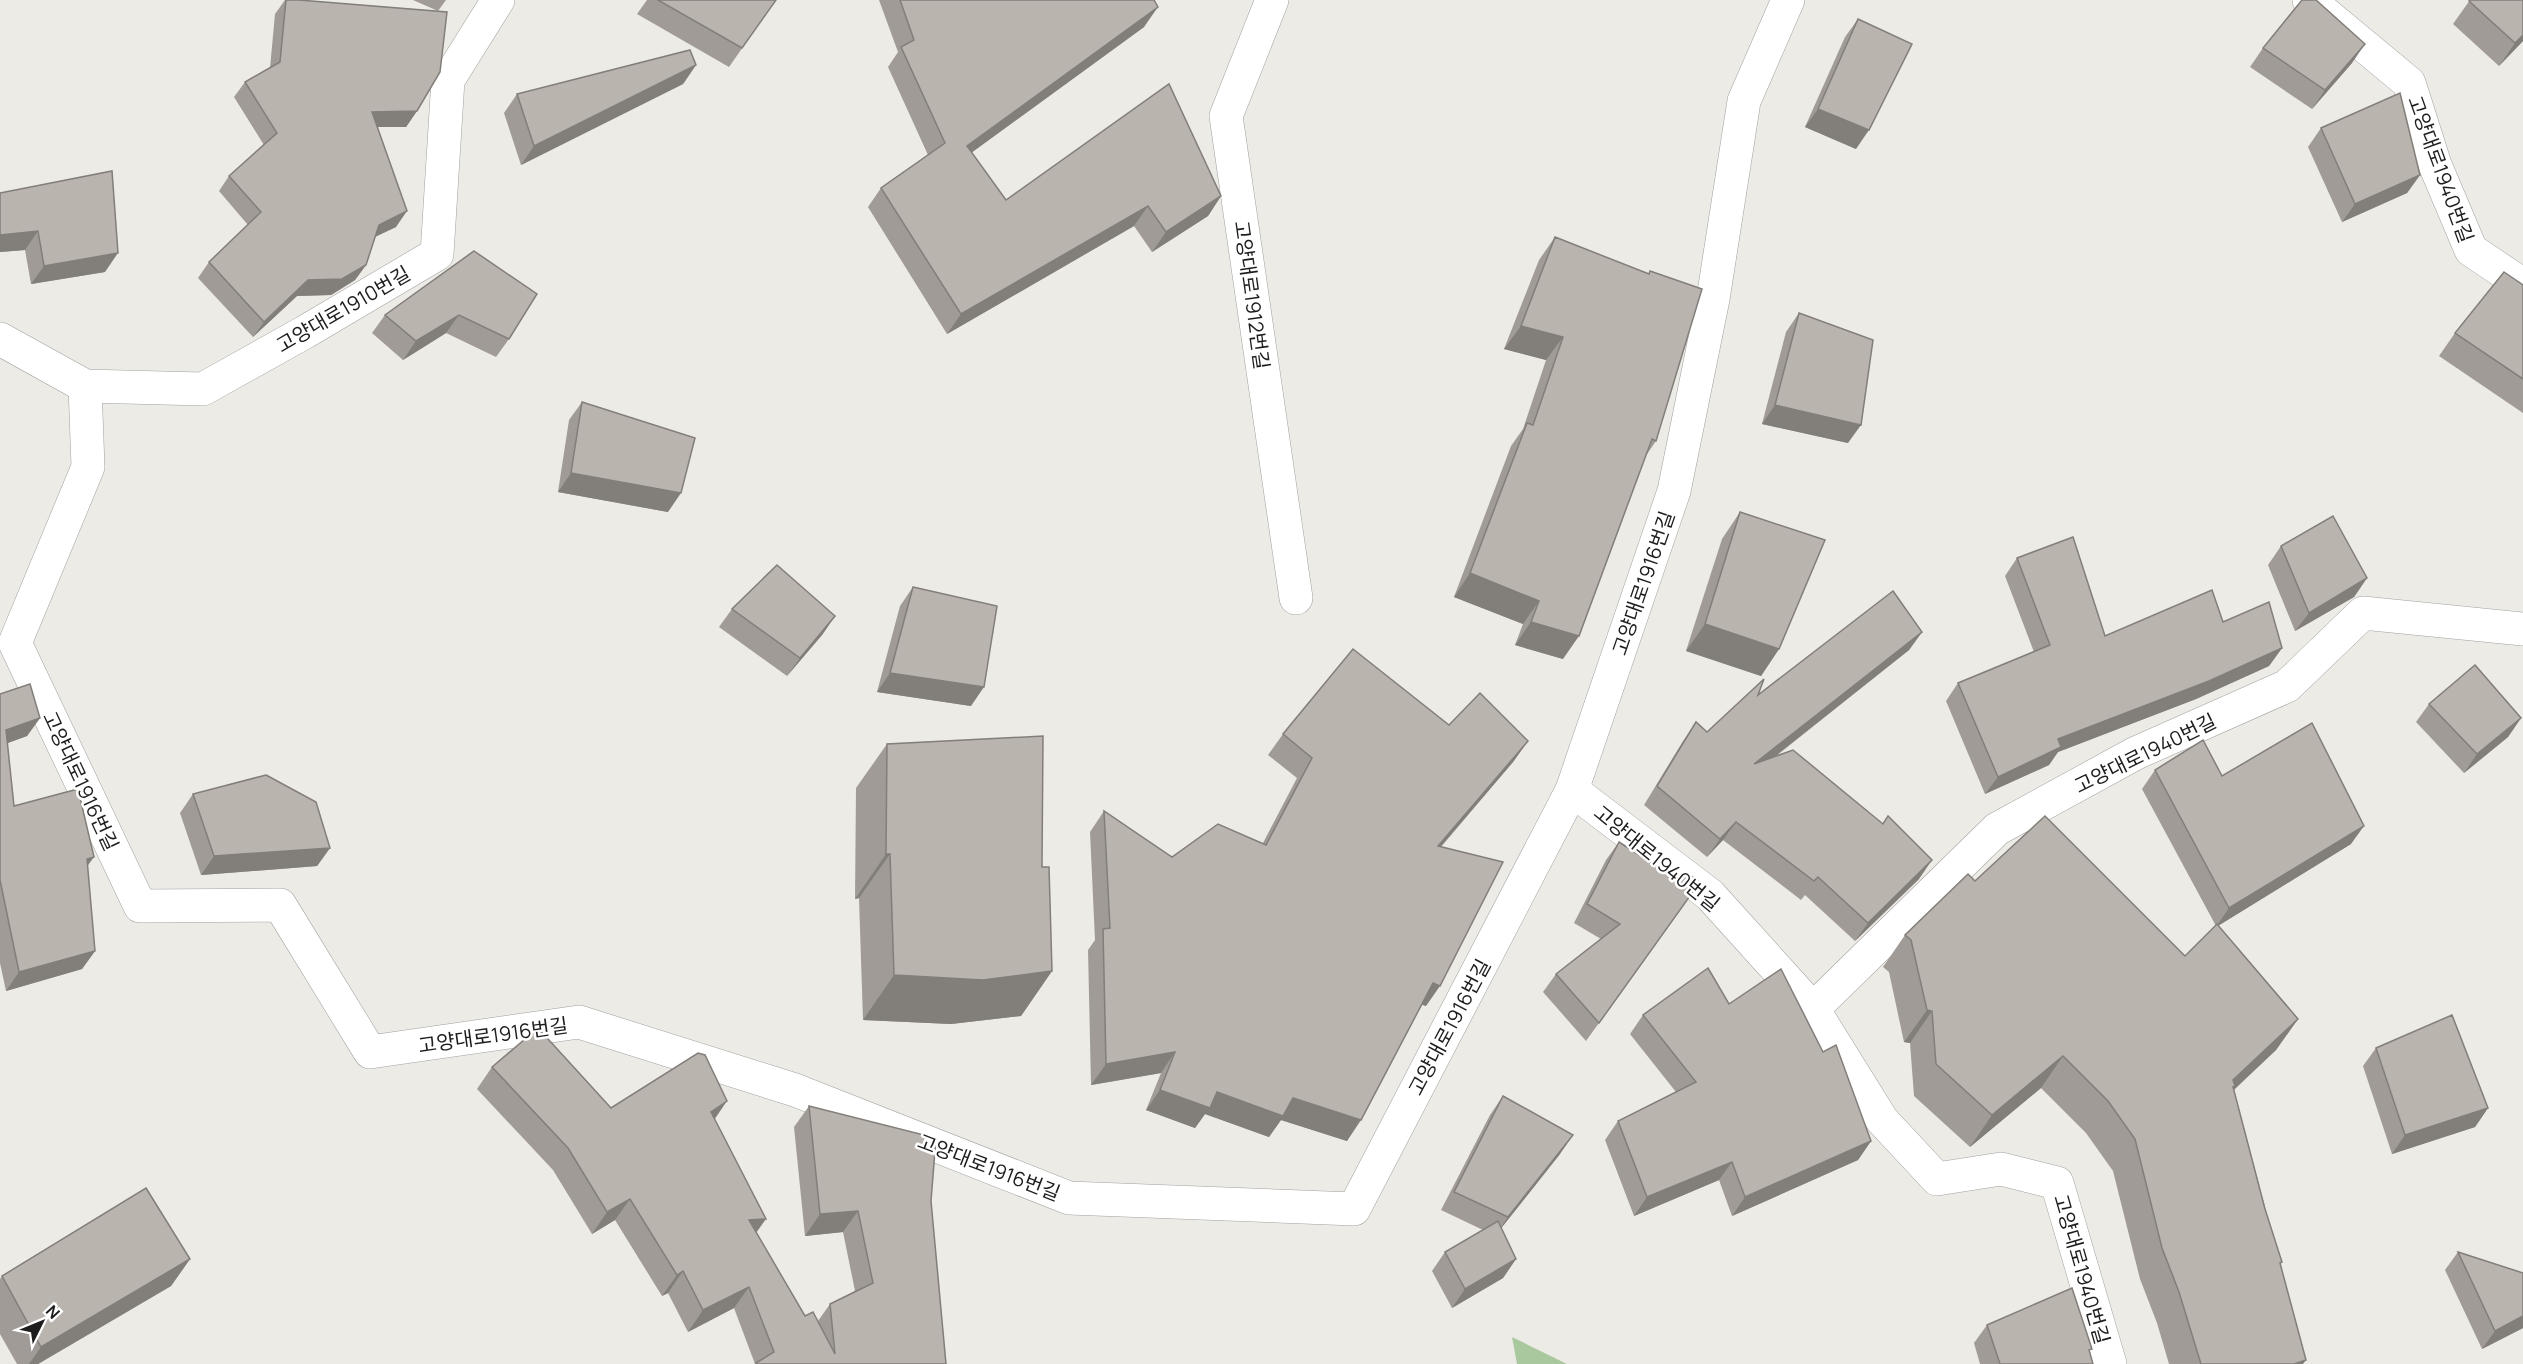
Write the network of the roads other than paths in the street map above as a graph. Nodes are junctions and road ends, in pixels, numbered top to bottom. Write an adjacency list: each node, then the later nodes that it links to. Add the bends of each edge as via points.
1 (498, 0): 7 (street, 고양대로1910번길, via 448,80 437,254 203,389)
2 (1272, 0): 8 (street, 고양대로1912번길, via 1226,116)
3 (1788, 0): 10 (street, 고양대로1916번길, via 1744,101 1713,299 1674,491)
4 (2309, 0): 5 (street, 고양대로1940번길, via 2409,83 2435,165 2471,250)
5 (2523, 285)
6 (0, 339): 7 (street, 고양대로1910번길)
7 (86, 386): 10 (street, 고양대로1916번길, via 88,467 15,643 140,906 280,904 370,1052 579,1022 795,1090 1069,1198 1354,1209)
8 (1296, 598)
9 (2523, 629): 11 (street, 고양대로1940번길, via 2363,613 2287,686 2136,753 1997,829)
10 (1572, 790): 11 (street, 고양대로1940번길, via 1710,895)
11 (1813, 1009): 12 (street, 고양대로1940번길, via 1882,1120 1937,1179 2001,1169 2057,1183)
12 (2110, 1364)

